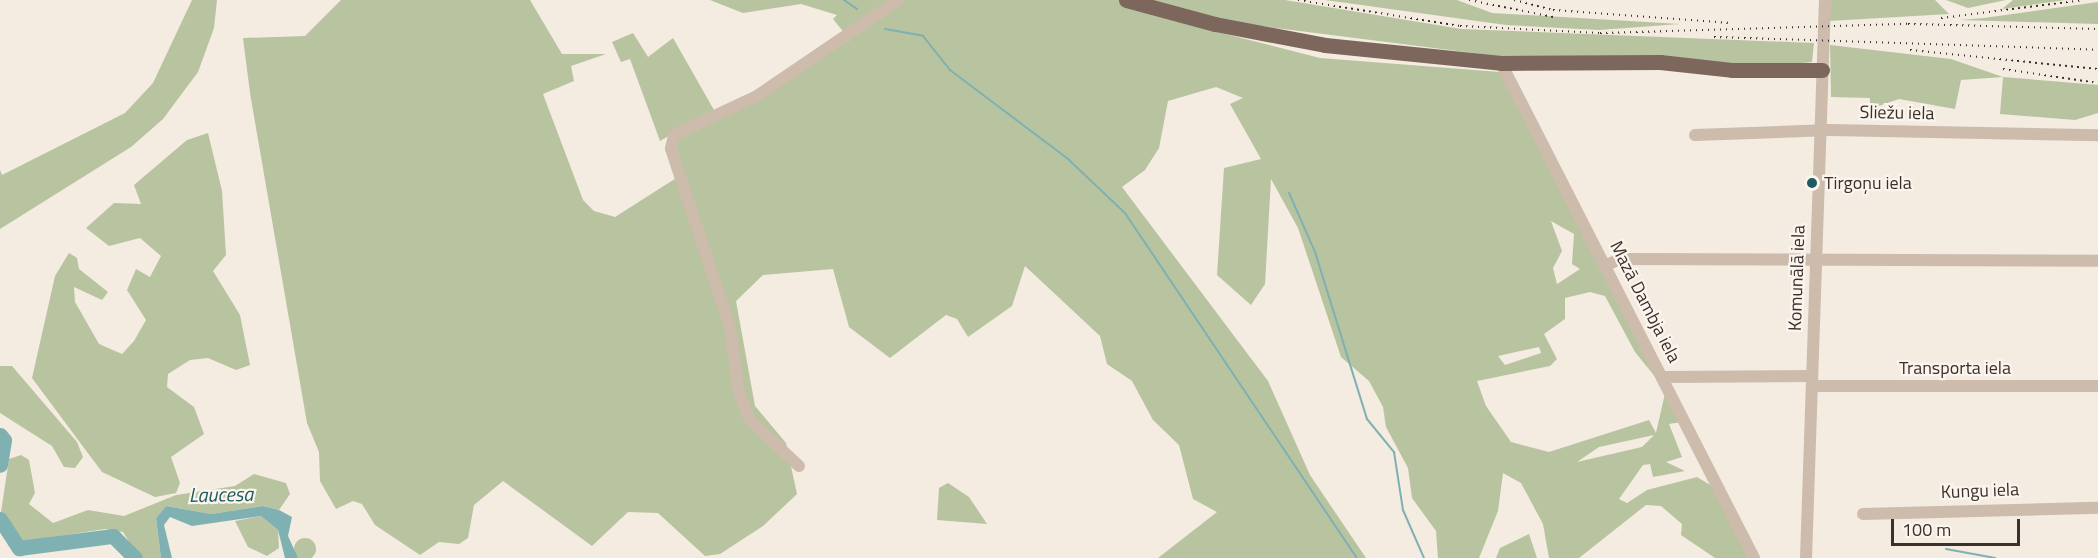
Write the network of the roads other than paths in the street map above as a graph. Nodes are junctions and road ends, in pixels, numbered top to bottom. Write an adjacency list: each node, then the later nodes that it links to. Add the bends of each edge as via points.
1 (898, 0): 15 (street, via 757,96 674,135 677,170 730,327 739,393 750,420)
2 (1126, 0): 4 (main road, via 1215,24 1325,45)
3 (1825, 0): 5 (street, Komunālā iela)
4 (1501, 63): 5 (main road, via 1660,62 1732,70); 11 (street, Mazā Dambja iela)
5 (1822, 70): 6 (street, Komunālā iela)
6 (1820, 132): 7 (street, Sliežu iela); 8 (street, Sliežu iela); 9 (street, Komunālā iela)
7 (1695, 135)
8 (2098, 135)
9 (1816, 261): 10 (street); 11 (street, via 1621,259); 13 (street, Komunālā iela)
10 (2098, 261)
11 (1606, 265): 12 (street, Mazā Dambja iela)
12 (1664, 377): 13 (street, Transporta iela); 18 (street, Mazā Dambja iela)
13 (1812, 381): 14 (street, Transporta iela); 19 (street, Komunālā iela)
14 (2098, 386)
15 (800, 466)
16 (2098, 508): 17 (street, Kungu iela)
17 (1863, 514)
18 (1754, 558)
19 (1806, 558)

